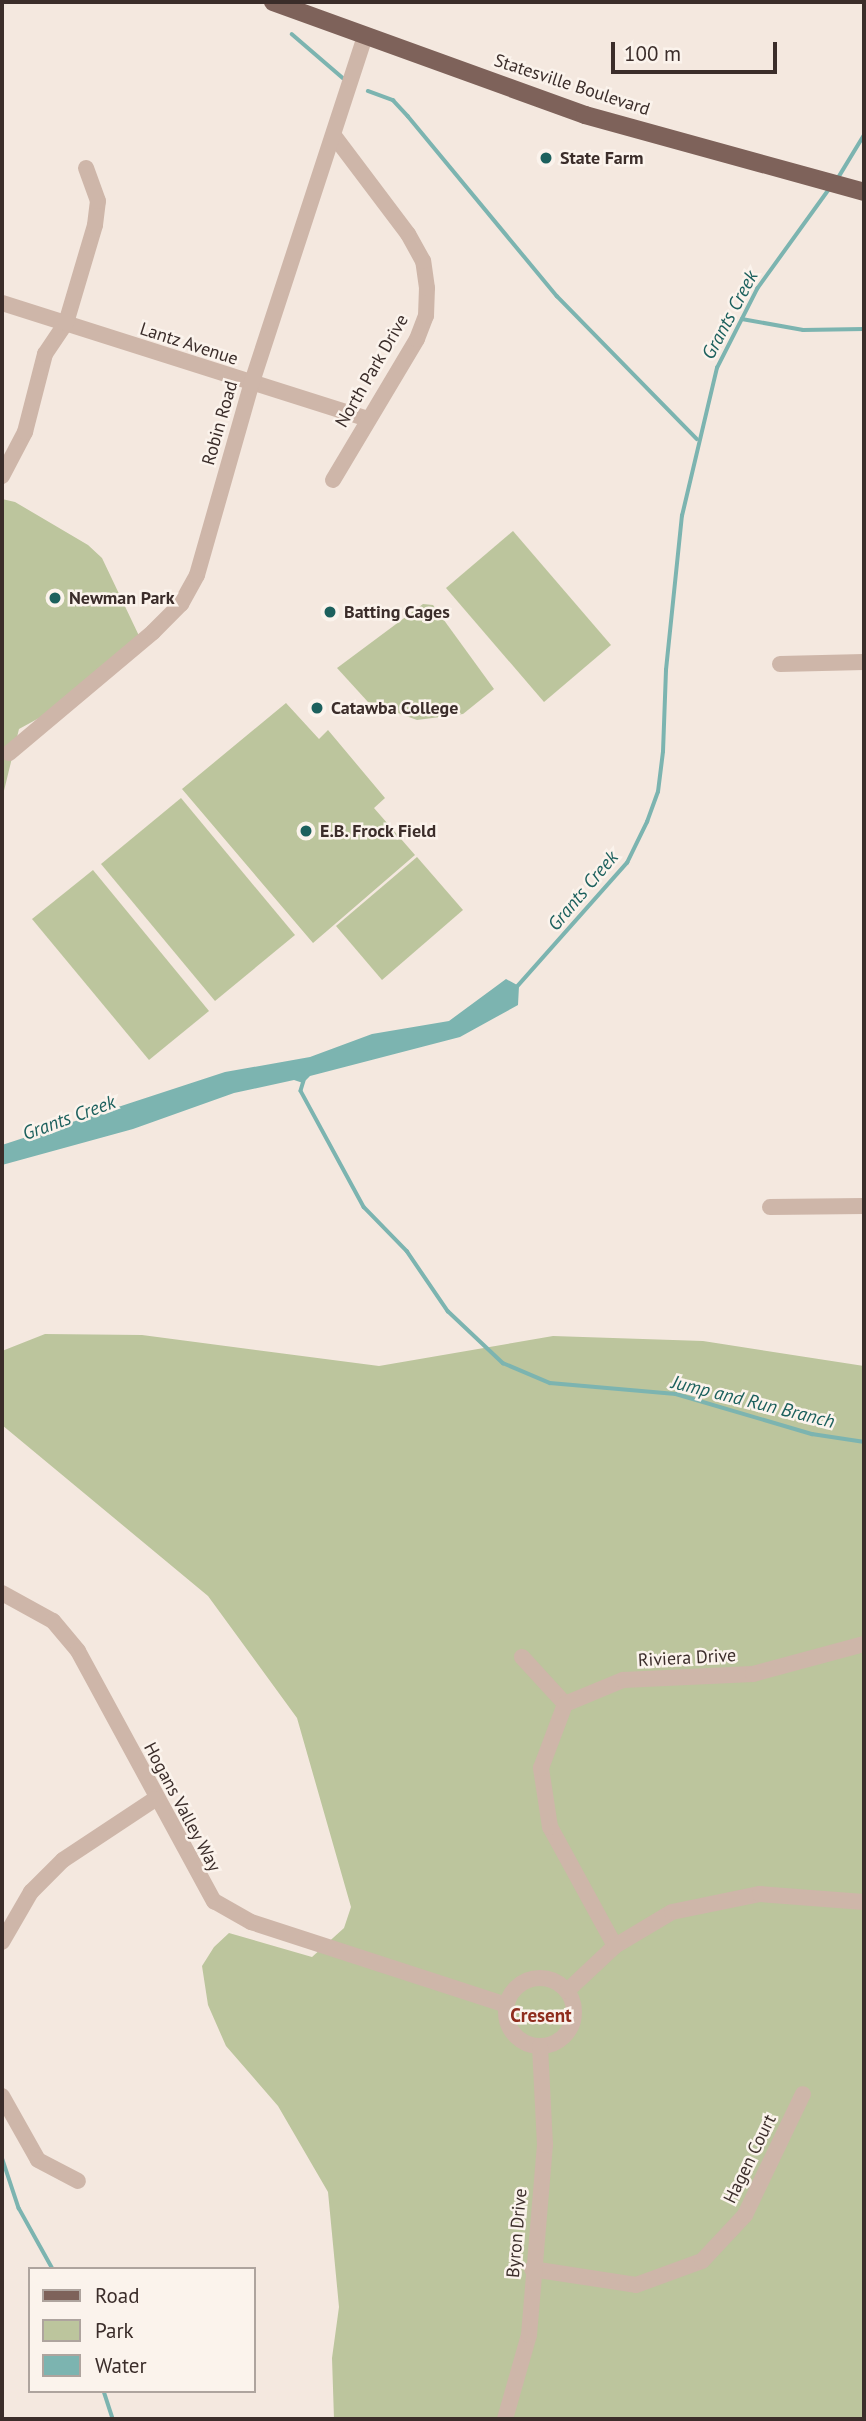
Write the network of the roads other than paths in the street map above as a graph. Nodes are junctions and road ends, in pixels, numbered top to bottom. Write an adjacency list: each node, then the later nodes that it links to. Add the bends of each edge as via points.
1 (273, 2): 2 (main road, Statesville Boulevard)
2 (366, 36): 3 (street, Robin Road); 5 (main road, Statesville Boulevard, via 585,115)
3 (335, 137): 8 (street, Robin Road); 9 (street, North Park Drive, via 408,234 423,261 427,288 426,316 417,339)
4 (86, 168): 7 (street, via 98,201 95,225)
5 (864, 192)
6 (2, 303): 7 (street, Lantz Avenue)
7 (66, 323): 8 (street, Lantz Avenue); 10 (street, via 45,354 25,432)
8 (251, 385): 9 (street, Lantz Avenue); 14 (street, Robin Road, via 197,575 181,604)
9 (365, 418): 11 (street, North Park Drive)
10 (2, 475)
11 (332, 480)
12 (864, 662): 13 (street)
13 (780, 664)
14 (9, 753)
15 (864, 1206): 16 (street)
16 (770, 1207)
17 (2, 1593): 21 (street, Hogans Valley Way, via 53,1620 78,1651)
18 (864, 1644): 20 (street, Riviera Drive, via 753,1674 623,1680)
19 (522, 1657): 20 (street)
20 (565, 1704): 24 (street, via 541,1768 550,1827)
21 (155, 1799): 23 (street, via 63,1860 31,1892); 26 (street, Hogans Valley Way, via 204,1888 230,1913)
22 (864, 1902): 24 (street, via 760,1894 672,1912)
23 (2, 1942)
24 (615, 1946): 25 (street)
25 (567, 1992): 26 (street, via 549,1980 527,1981); 27 (street, via 574,2011 568,2032)
26 (507, 2005): 27 (street, via 513,2034)
27 (540, 2046): 31 (street, Byron Drive, via 545,2145)
28 (803, 2094): 31 (street, Hagen Court, via 746,2215 702,2261 636,2285)
29 (2, 2096): 30 (street, via 38,2160)
30 (78, 2181)
31 (532, 2269): 32 (street, Byron Drive, via 528,2335)
32 (505, 2419)

